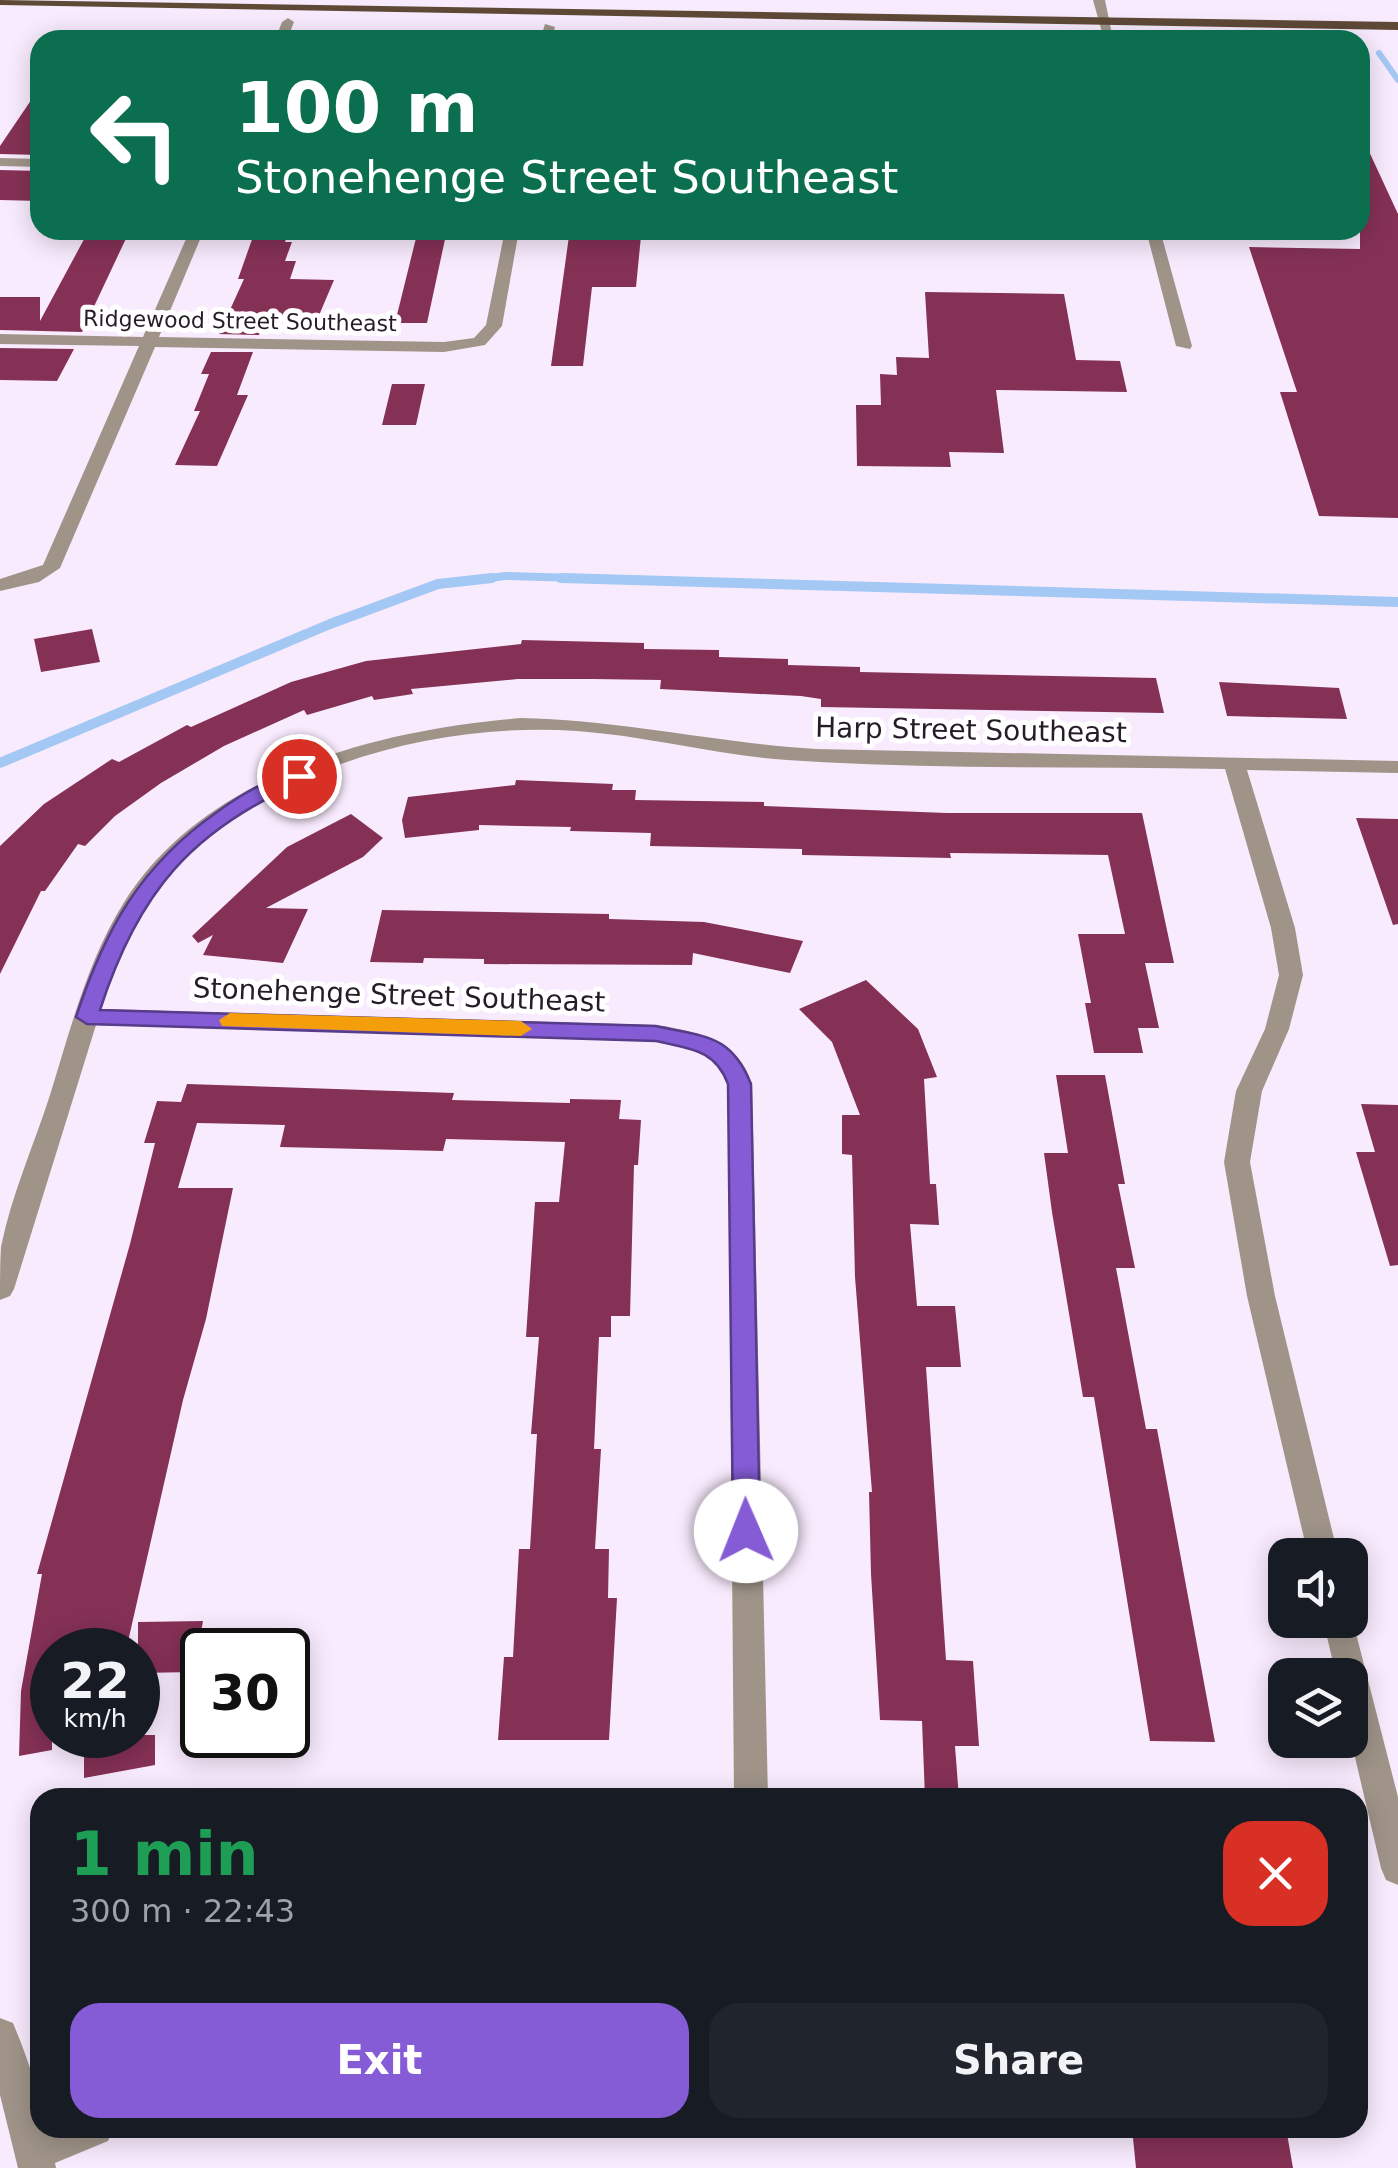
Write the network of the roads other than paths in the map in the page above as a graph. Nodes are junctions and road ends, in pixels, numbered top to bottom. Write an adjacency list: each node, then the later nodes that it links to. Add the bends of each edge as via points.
1 (1099, 0): 10 (street)
2 (0, 1): 3 (main road)
3 (300, 4): 4 (main road); 6 (main road, via 283,16)
4 (603, 13): 5 (main road); 17 (main road, via 567,18)
5 (770, 16): 10 (main road); 19 (main road, via 739,20)
6 (253, 20)
7 (271, 22): 8 (main road)
8 (288, 22): 9 (main road); 15 (street)
9 (307, 22)
10 (1105, 22): 11 (main road); 20 (street)
11 (1378, 26): 12 (main road); 21 (main road)
12 (1398, 26)
13 (530, 27): 16 (main road)
14 (568, 27): 18 (main road)
15 (284, 30)
16 (538, 30)
17 (553, 30)
18 (559, 30)
19 (724, 30)
20 (1107, 30)
21 (1370, 36)
22 (1370, 40): 23 (main road)
23 (1398, 41)
24 (0, 162): 25 (street)
25 (30, 163)
26 (193, 240): 30 (street)
27 (510, 240): 30 (street, Ridgewood Street Southeast, via 494,326 479,342)
28 (1155, 240): 31 (street)
29 (0, 339): 30 (street, Ridgewood Street Southeast)
30 (149, 342): 32 (street, via 51,568)
31 (1184, 346)
32 (0, 584)
33 (1234, 763): 34 (street, Harp Street Southeast); 35 (street, Harp Street Southeast, via 747,752 544,724 470,729 359,752 253,796 182,847 150,882 107,957); 37 (street, via 1291,974 1277,1030 1249,1091 1237,1162 1261,1296)
34 (1398, 768)
35 (87, 1017): 36 (street, Harp Street Southeast); 39 (street, Stonehenge Street Southeast, via 625,1032 682,1038 730,1060 740,1084)
36 (0, 1289)
37 (1319, 1538)
38 (1342, 1638): 40 (street)
39 (752, 1788)
40 (1398, 1868)
41 (0, 2036): 42 (street)
42 (30, 2137)
43 (77, 2138): 44 (street)
44 (36, 2160)

